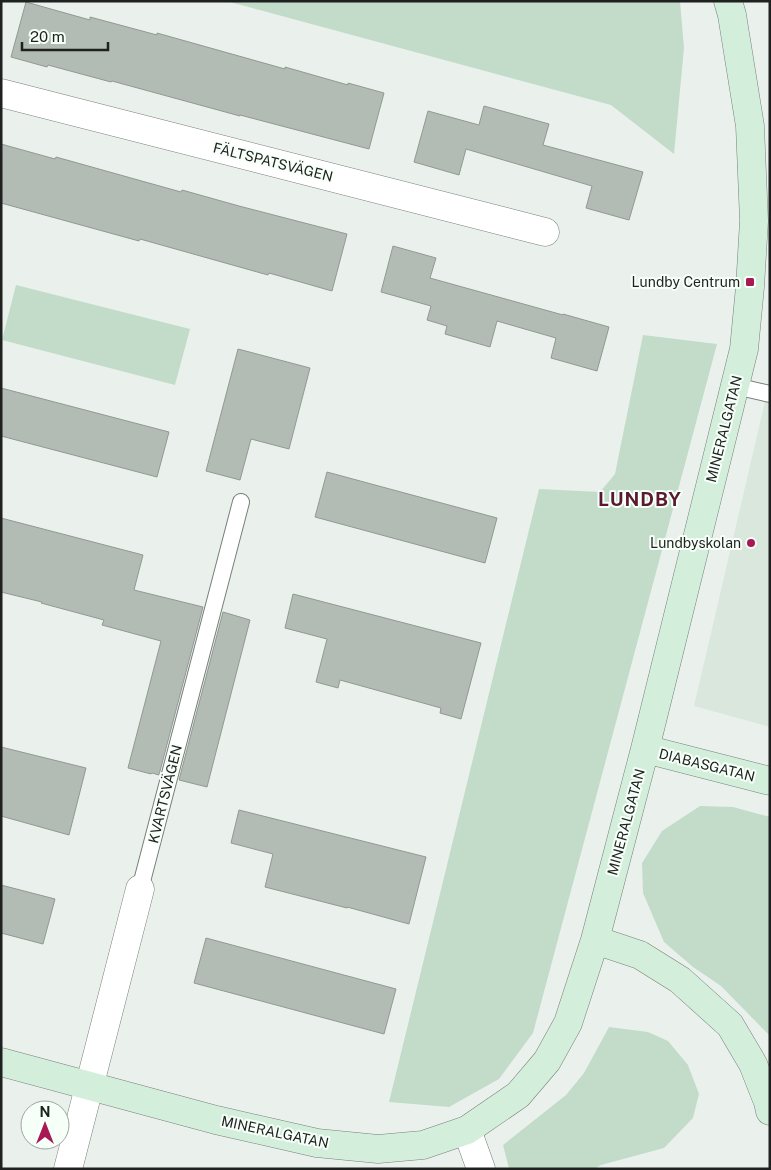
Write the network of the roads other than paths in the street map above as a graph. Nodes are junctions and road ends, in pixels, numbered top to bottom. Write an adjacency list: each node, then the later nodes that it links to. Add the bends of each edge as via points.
1 (728, 1): 4 (street, MINERALGATAN, via 750,126 754,221 744,350)
2 (1, 92): 3 (street, FÄLTSPATSVÄGEN)
3 (545, 232)
4 (735, 386): 5 (lane); 7 (street, MINERALGATAN)
5 (770, 394)
6 (241, 502): 9 (lane, KVARTSVÄGEN)
7 (645, 749): 8 (street, DIABASGATAN); 10 (street, MINERALGATAN)
8 (770, 781)
9 (140, 889): 12 (street, KVARTSVÄGEN)
10 (595, 940): 13 (street, via 640,955 680,980 730,1025 754,1064); 14 (street, MINERALGATAN, via 568,1023 547,1061 518,1094)
11 (1, 1062): 12 (street, MINERALGATAN)
12 (90, 1085): 14 (street, MINERALGATAN, via 216,1120 317,1143 378,1149 423,1145); 15 (street, KVARTSVÄGEN)
13 (770, 1111)
14 (468, 1130): 16 (street)
15 (68, 1169)
16 (481, 1169)

